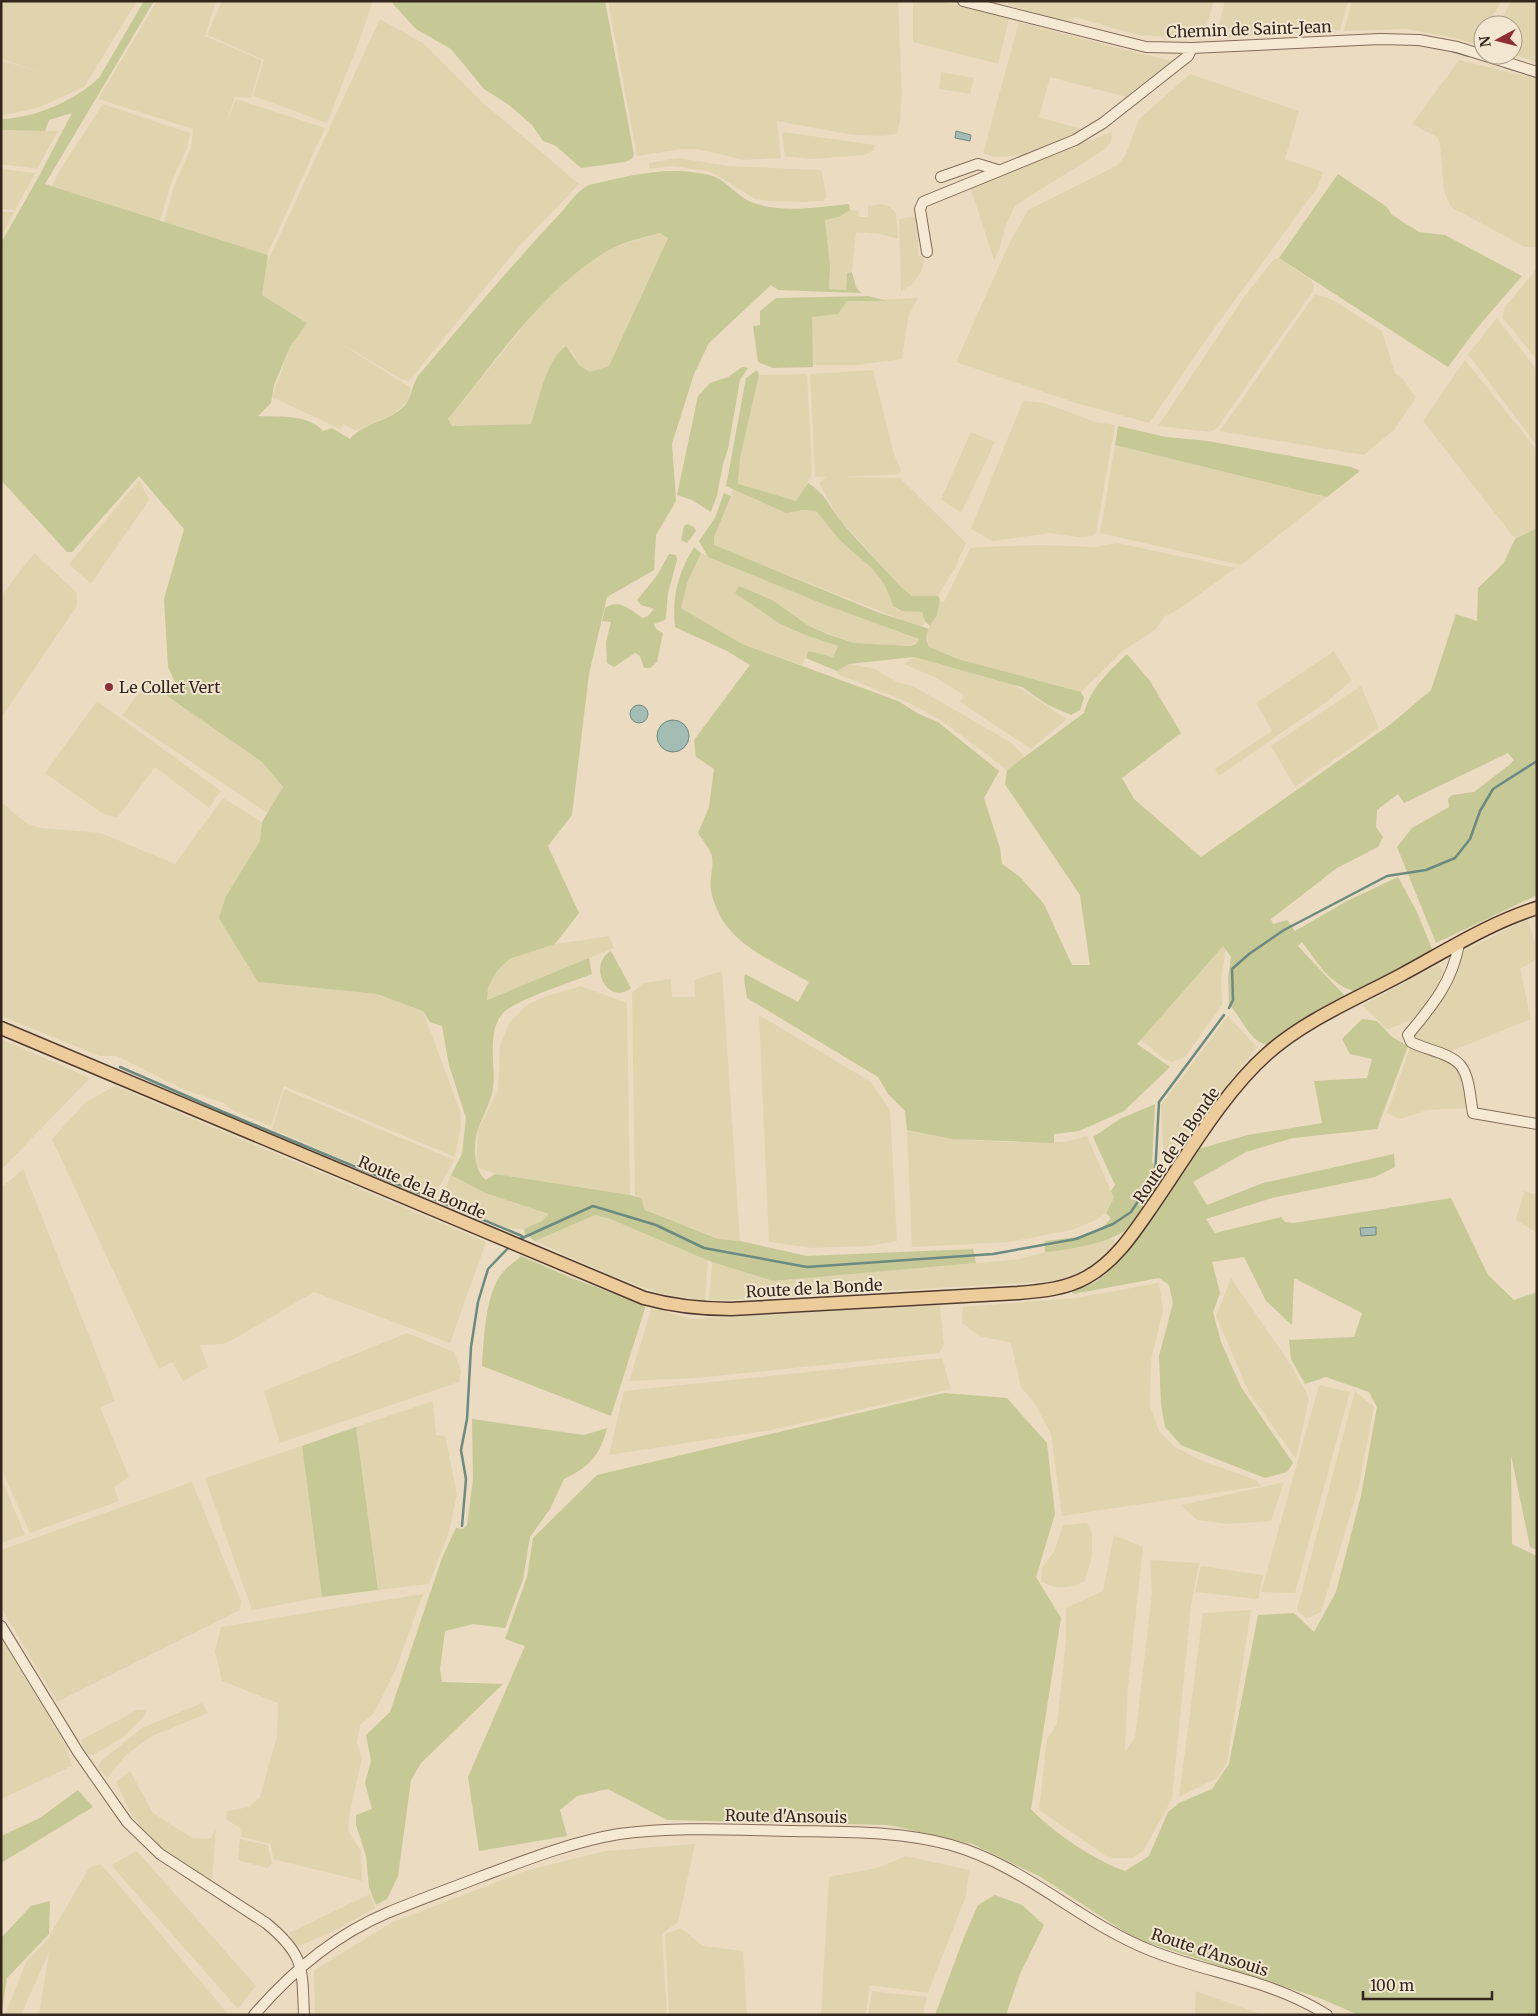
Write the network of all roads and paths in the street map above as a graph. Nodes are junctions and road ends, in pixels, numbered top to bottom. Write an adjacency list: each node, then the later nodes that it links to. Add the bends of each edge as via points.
1 (963, 1): 2 (street, Chemin de Saint-Jean, via 1146,47)
2 (1192, 48): 3 (street, Chemin de Saint-Jean, via 1418,40 1457,47); 4 (street, via 1188,56 1103,123 1048,152)
3 (1537, 72)
4 (998, 170): 5 (street, via 978,164); 6 (street, via 923,202 920,209)
5 (941, 177)
6 (927, 252)
7 (1537, 908): 8 (main road, Route de la Bonde)
8 (1459, 944): 9 (main road, Route de la Bonde, via 1296,1032 1268,1054 1242,1080 1136,1229 1114,1256 1088,1277 1064,1287 1008,1294 731,1309 692,1308 644,1298); 10 (street, via 1446,987 1408,1035 1411,1042 1449,1057 1462,1066 1473,1113)
9 (1, 1028)
10 (1537, 1124)
11 (1, 1626): 12 (street, via 78,1752 127,1822 160,1854 281,1935 296,1953)
12 (302, 1967): 13 (street, Route d'Ansouis); 14 (street); 15 (street, Route d'Ansouis, via 337,1940 386,1913 544,1852 588,1840 666,1830 875,1832 911,1836 983,1856 1022,1874 1098,1924 1150,1950 1268,1986)
13 (254, 2015)
14 (304, 2015)
15 (1327, 2015)

